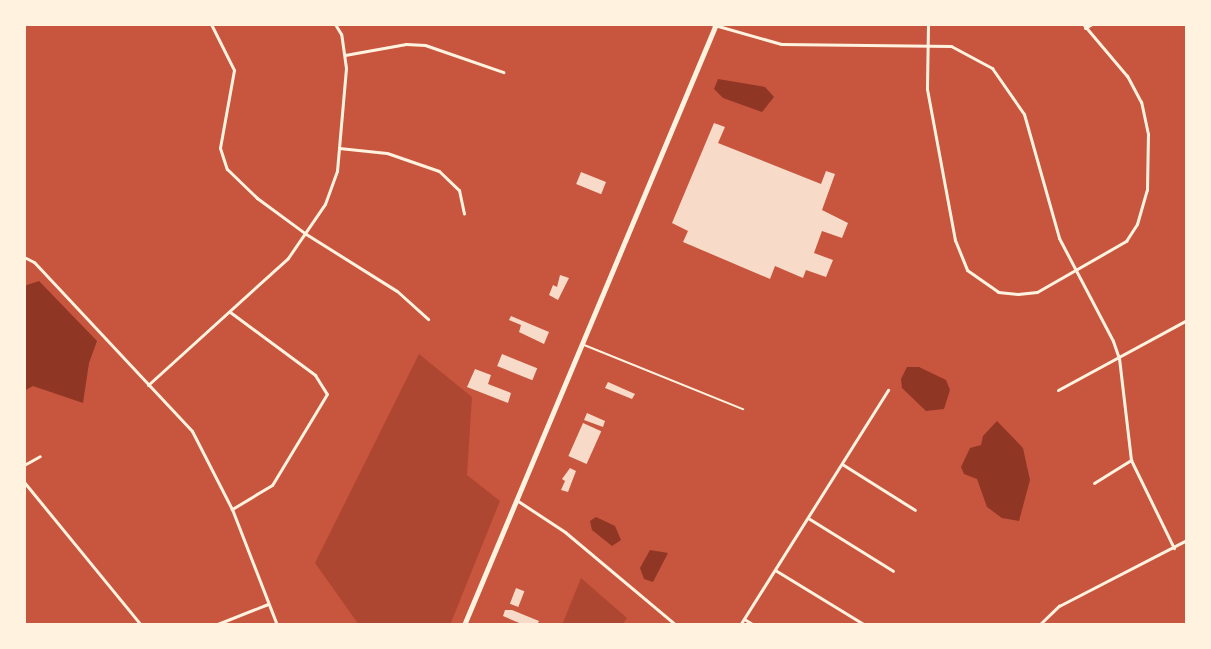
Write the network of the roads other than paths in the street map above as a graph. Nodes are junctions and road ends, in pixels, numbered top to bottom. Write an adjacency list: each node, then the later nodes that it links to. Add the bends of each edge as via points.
1 (212, 24): 12 (street, via 234,70 220,148 226,169 237,183)
2 (335, 24): 8 (street)
3 (928, 24): 7 (street)
4 (1092, 24): 6 (street)
5 (714, 25): 7 (street, via 781,44); 18 (main road)
6 (1084, 26): 14 (street, via 1127,76 1141,102 1148,134 1149,174 1143,208 1126,241)
7 (927, 46): 14 (street, via 965,51 992,68 1003,81 1032,134 1044,195); 14 (street, via 931,123 955,240 967,270 998,292 1018,294 1037,292)
8 (345, 55): 9 (street, via 406,44 425,45); 10 (street)
9 (503, 72)
10 (339, 148): 11 (street, via 387,153 440,171 459,190); 12 (street, via 331,194)
11 (464, 213)
12 (306, 234): 15 (street, via 288,258); 16 (street, via 397,291)
13 (24, 257): 20 (street, via 34,262)
14 (1077, 272): 19 (street)
15 (230, 312): 20 (street); 31 (street, via 315,375 327,394 272,485)
16 (428, 319)
17 (1187, 320): 19 (street)
18 (582, 344): 23 (lane); 30 (main road)
19 (1119, 358): 22 (street); 25 (street)
20 (148, 385): 31 (street, via 192,431)
21 (888, 390): 26 (street)
22 (1058, 390)
23 (743, 409)
24 (40, 456): 27 (street)
25 (1131, 459): 29 (street); 35 (street)
26 (842, 464): 32 (street); 33 (street)
27 (24, 465)
28 (24, 482): 40 (street)
29 (1094, 483)
30 (518, 501): 43 (main road); 44 (street, via 565,532)
31 (232, 509): 38 (street)
32 (915, 510)
33 (808, 518): 36 (street); 37 (street)
34 (1187, 540): 35 (street)
35 (1174, 548): 48 (street, via 1059,606)
36 (775, 570): 39 (street); 47 (street)
37 (893, 571)
38 (268, 603): 41 (street); 42 (street)
39 (744, 619): 45 (street); 46 (street)
40 (141, 625)
41 (215, 625)
42 (277, 625)
43 (464, 625)
44 (676, 625)
45 (740, 625)
46 (754, 625)
47 (865, 625)
48 (1039, 625)

